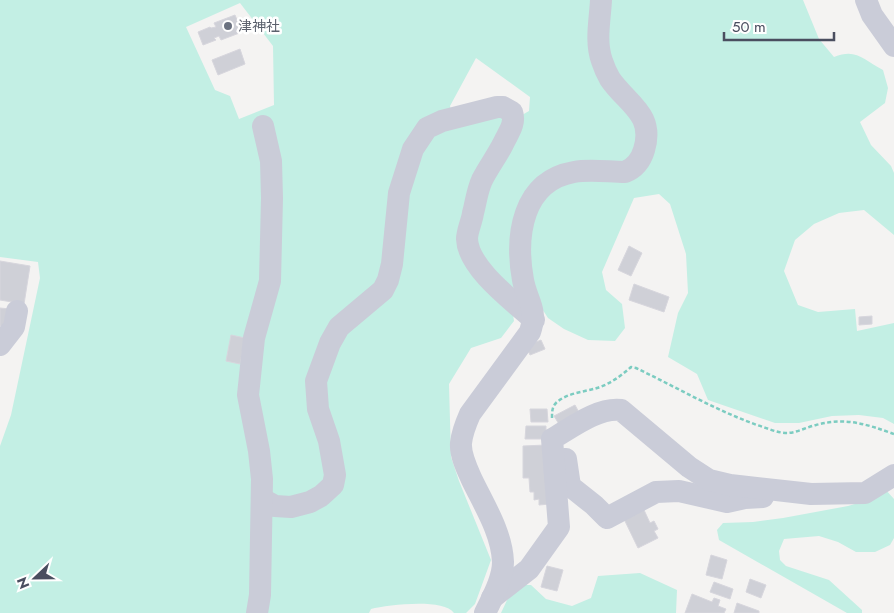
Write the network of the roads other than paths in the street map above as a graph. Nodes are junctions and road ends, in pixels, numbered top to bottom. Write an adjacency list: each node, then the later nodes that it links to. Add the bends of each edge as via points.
1 (602, 0): 6 (street, via 598,41 602,59 610,78 636,107 646,124 648,138 642,158 632,169 624,172 575,172 549,181 536,192 523,224 521,251 523,281)
2 (866, 0): 3 (street, via 872,15)
3 (894, 46)
4 (263, 126): 11 (street, via 271,160 270,281 254,338 248,395 259,451)
5 (17, 311): 7 (street, via 14,327)
6 (534, 320): 11 (street, via 483,273 474,261 467,237 478,191 512,126 512,112 496,106 427,128 413,149 399,193 388,280 383,290 339,327 316,381 318,409 329,442 333,485 321,496 291,508 275,506); 12 (street, via 530,332 470,414 461,444 467,471 495,528 501,548 503,564 500,578)
7 (0, 345)
8 (557, 436): 10 (street, via 602,411 611,408 621,410 709,480); 10 (street, via 570,486 607,518 656,492 679,491 727,502 777,496 797,498); 12 (street, via 559,527 529,569)
9 (894, 475): 10 (street, via 865,493)
10 (811, 494)
11 (262, 499): 13 (street)
12 (488, 606)
13 (257, 613)

